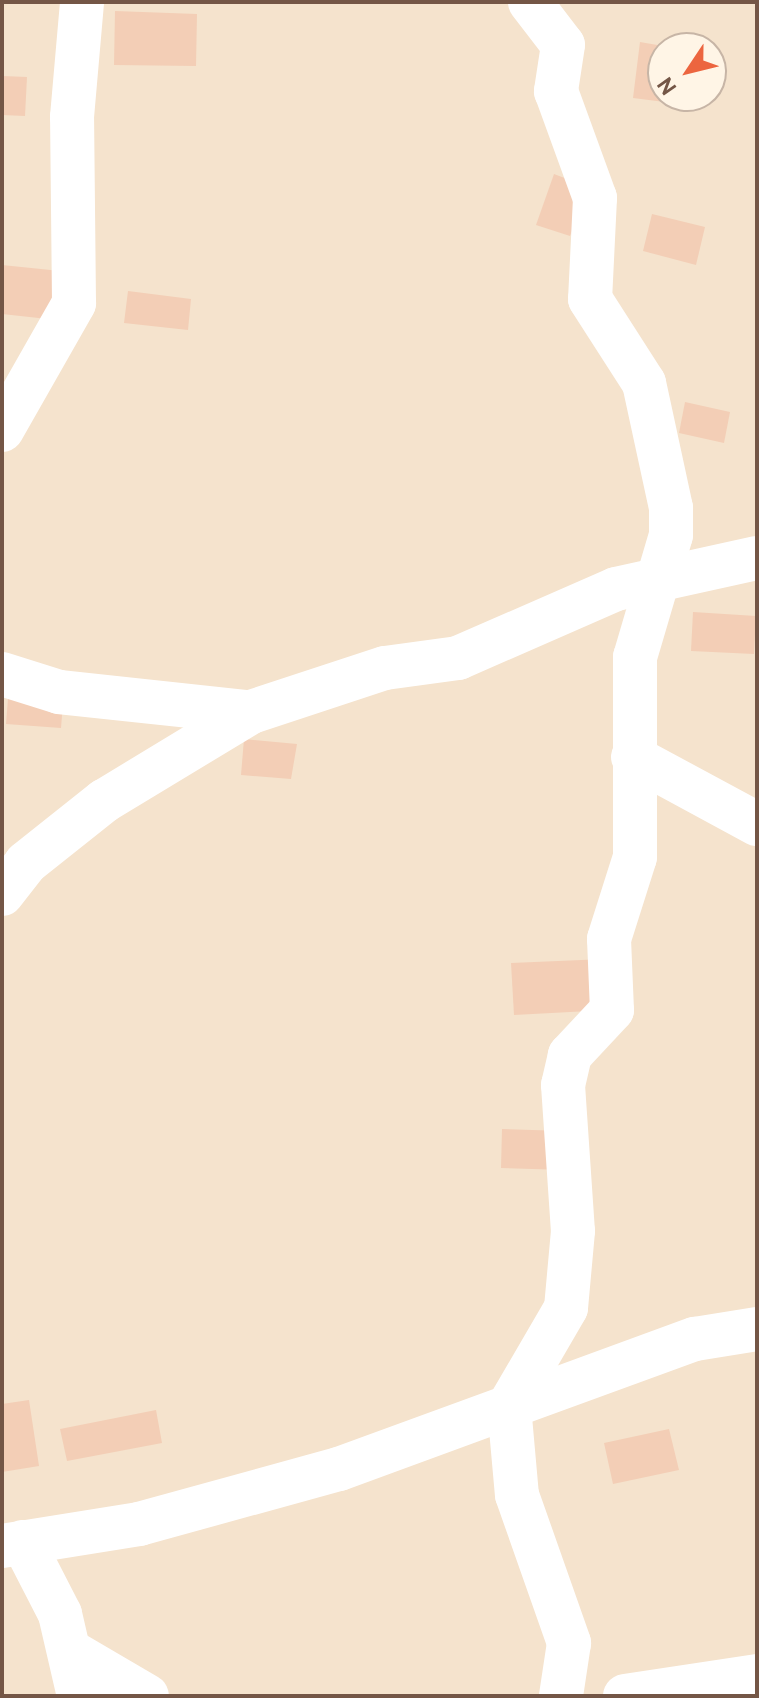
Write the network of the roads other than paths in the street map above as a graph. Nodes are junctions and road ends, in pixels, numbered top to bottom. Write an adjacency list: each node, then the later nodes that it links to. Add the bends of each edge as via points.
1 (82, 2): 3 (street, via 72,117 74,303)
2 (530, 2): 5 (street, via 563,45 556,91 595,198 590,299 644,383 653,414 671,508 671,535)
3 (2, 430)
4 (757, 558): 5 (street)
5 (655, 582): 7 (street, via 587,599 458,658 385,668); 8 (street, via 635,657)
6 (2, 674): 7 (street, via 59,692)
7 (251, 712): 10 (street, via 104,801 26,863)
8 (633, 757): 9 (street); 12 (street, via 635,857 609,939 612,1010 570,1055 563,1085 573,1231 566,1308)
9 (757, 824)
10 (2, 894)
11 (757, 1329): 12 (street, via 695,1339)
12 (509, 1406): 13 (street, via 339,1469 139,1524); 18 (street, via 517,1495 569,1643)
13 (12, 1544): 14 (street)
14 (70, 1651): 16 (street); 17 (street)
15 (757, 1676): 19 (street)
16 (79, 1696)
17 (147, 1696)
18 (561, 1696)
19 (625, 1696)

